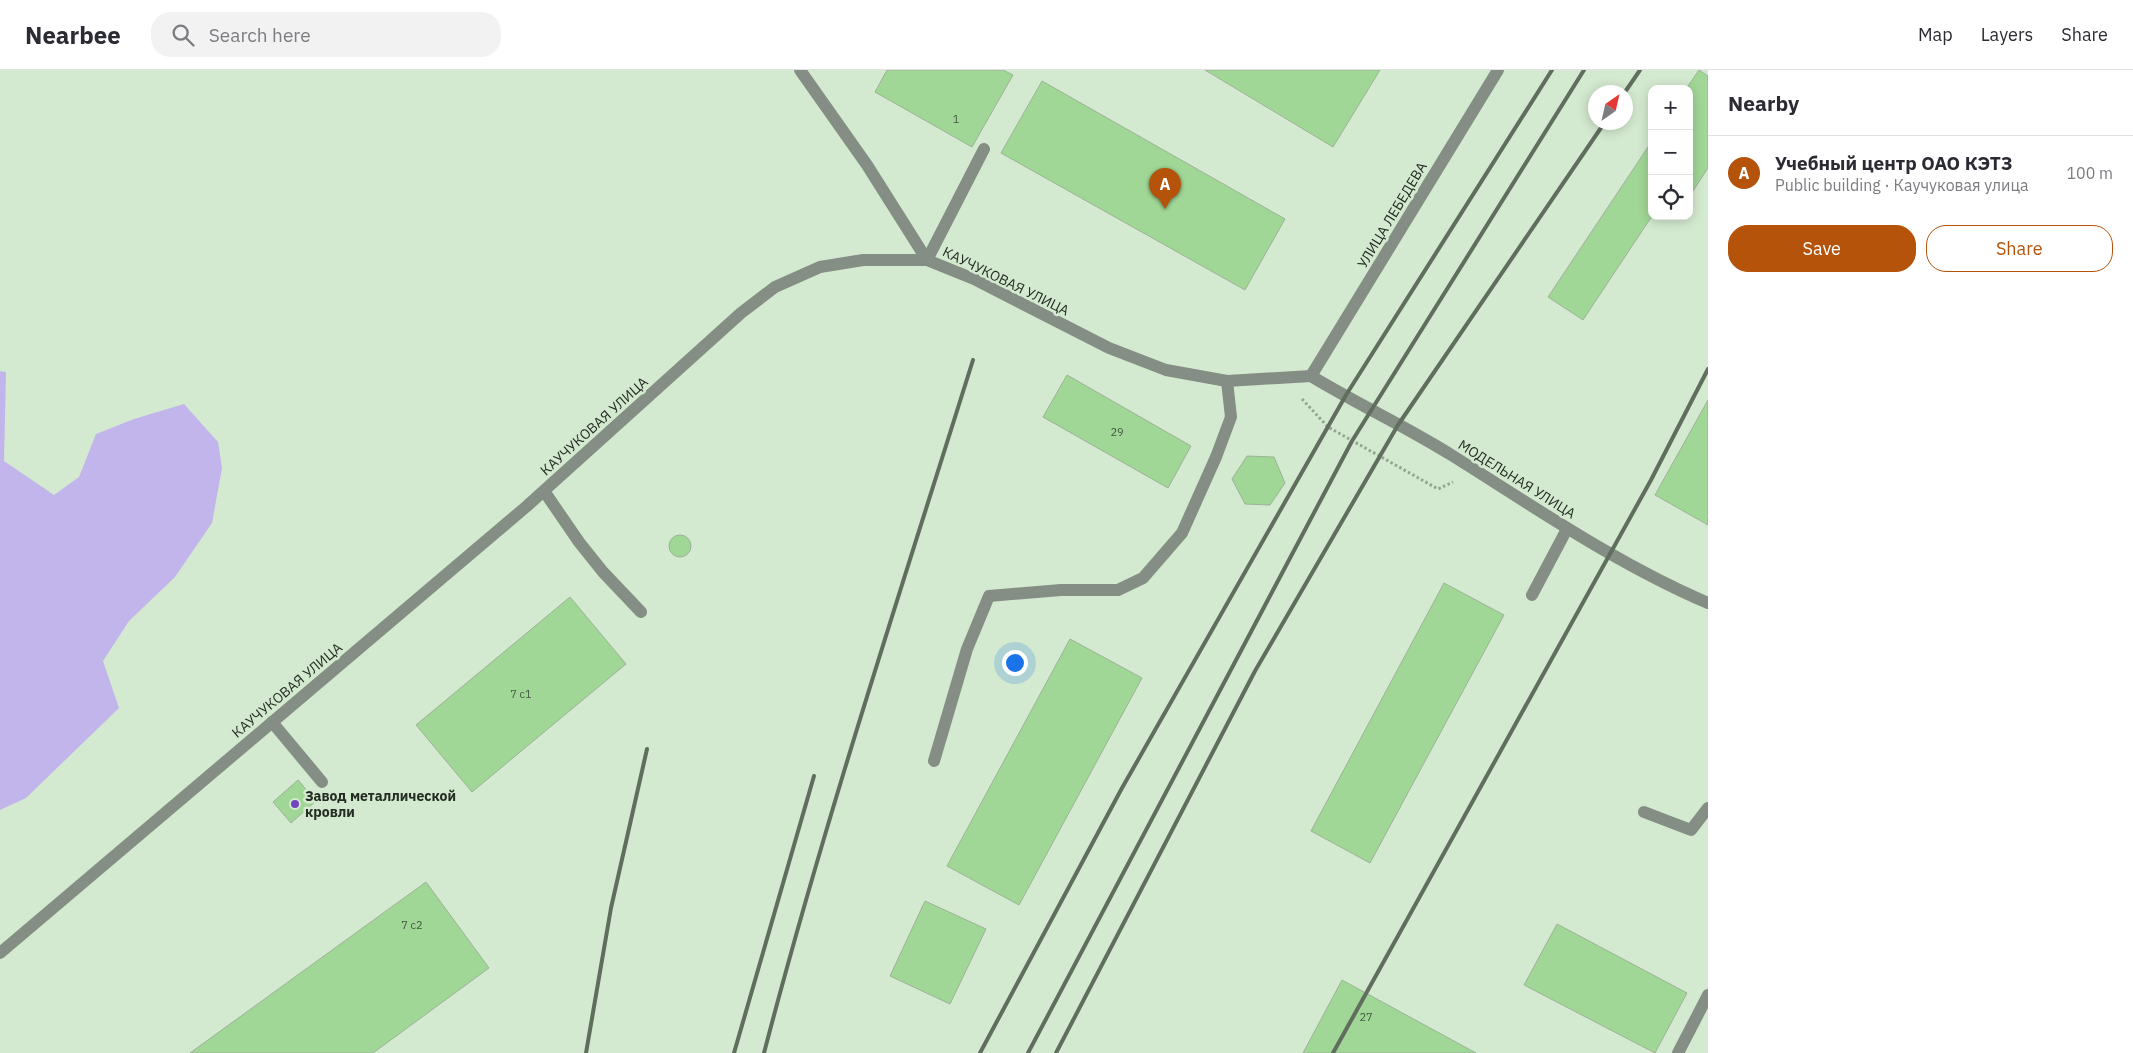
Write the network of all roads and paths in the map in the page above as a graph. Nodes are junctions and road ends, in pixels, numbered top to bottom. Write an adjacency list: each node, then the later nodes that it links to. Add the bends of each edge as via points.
1 (800, 70): 4 (street, via 868,165)
2 (1498, 70): 5 (street, УЛИЦА ЛЕБЕДЕВА)
3 (984, 149): 4 (street)
4 (927, 260): 7 (street, КАУЧУКОВАЯ УЛИЦА, via 974,279 1109,348 1166,370); 9 (street, КАУЧУКОВАЯ УЛИЦА, via 863,260 820,267 775,287 741,313)
5 (1311, 376): 6 (street, КАУЧУКОВАЯ УЛИЦА); 8 (street, МОДЕЛЬНАЯ УЛИЦА)
6 (1281, 378): 7 (street, КАУЧУКОВАЯ УЛИЦА); 8 (path, via 1328,427 1438,489)
7 (1227, 381): 15 (street, via 1231,417 1216,457 1182,533 1143,578 1118,590 1062,590 989,596 967,649)
8 (1476, 471): 10 (street, МОДЕЛЬНАЯ УЛИЦА)
9 (544, 490): 13 (street, via 579,542); 14 (street, КАУЧУКОВАЯ УЛИЦА)
10 (1567, 529): 11 (street); 12 (street, МОДЕЛЬНАЯ УЛИЦА, via 1668,586)
11 (1532, 595)
12 (1708, 603)
13 (641, 612)
14 (272, 722): 16 (street); 19 (street, КАУЧУКОВАЯ УЛИЦА)
15 (934, 761)
16 (322, 782)
17 (1708, 808): 18 (street, via 1691,830)
18 (1644, 812)
19 (0, 953)
20 (1708, 995): 21 (street)
21 (1678, 1053)

